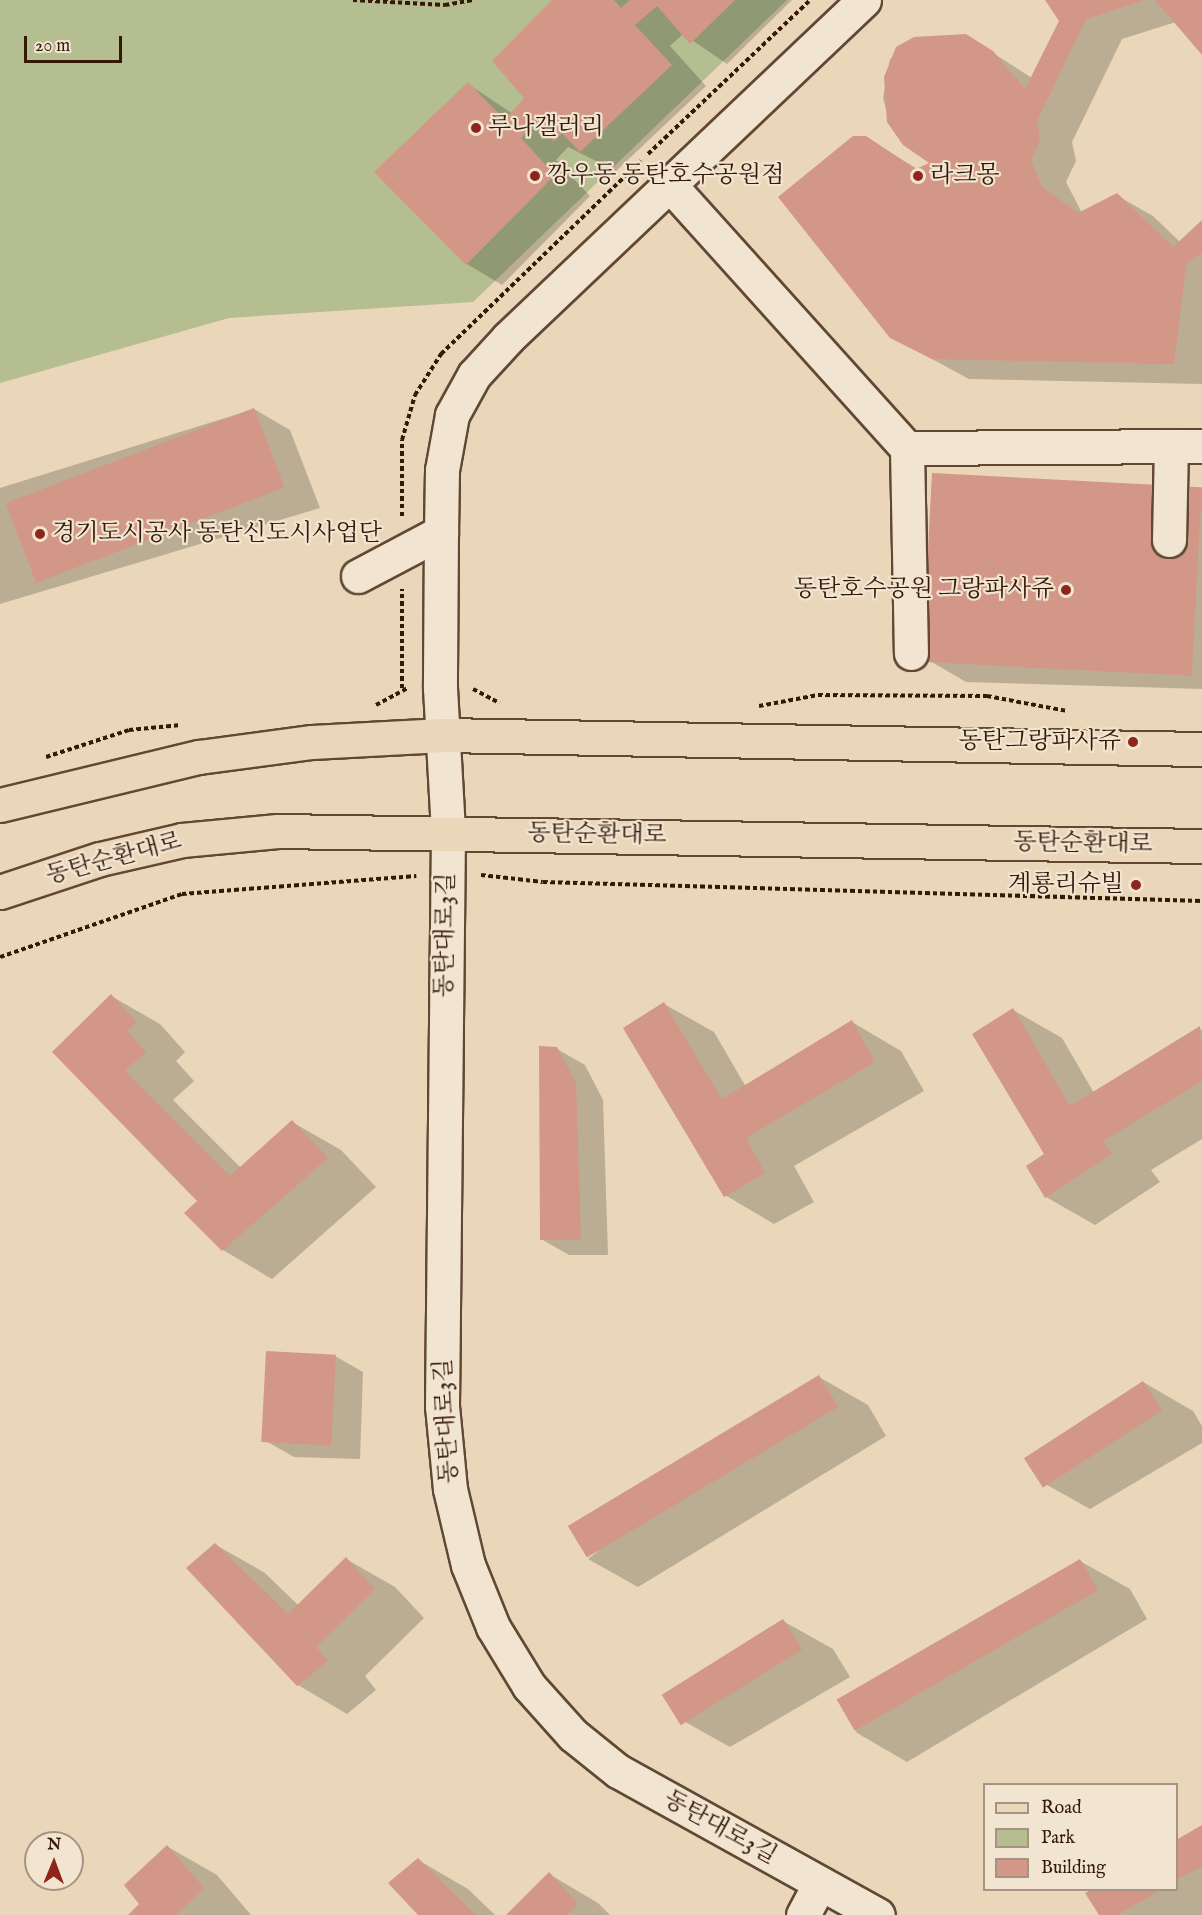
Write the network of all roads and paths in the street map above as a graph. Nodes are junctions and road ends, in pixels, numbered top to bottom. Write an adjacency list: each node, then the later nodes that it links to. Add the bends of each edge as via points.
1 (353, 0): 2 (path, via 445,5)
2 (473, 0)
3 (864, 0): 4 (street, 동탄대로3길)
4 (668, 183): 6 (street); 7 (street, 동탄대로3길, via 474,375 452,415 442,470)
5 (1186, 446): 6 (street); 8 (street)
6 (907, 447): 10 (street)
7 (441, 532): 9 (street); 15 (street, 동탄대로3길)
8 (1169, 540)
9 (358, 576)
10 (910, 653)
11 (402, 688): 12 (path)
12 (372, 707)
13 (747, 708): 14 (path, via 818,695 987,696)
14 (1079, 712)
15 (443, 735): 16 (main road); 17 (main road, via 312,742 199,757); 18 (street, 동탄대로3길)
16 (1202, 749)
17 (0, 805)
18 (448, 832): 19 (main road, 동탄순환대로); 22 (main road, 동탄순환대로, via 278,831 182,840 100,859); 25 (street, 동탄대로3길, via 442,1406 450,1489 468,1565 493,1627 530,1686 573,1735 618,1771)
19 (1202, 846)
20 (510, 875): 23 (path, via 555,882)
21 (384, 877): 24 (path, via 360,884 182,894)
22 (0, 892)
23 (1202, 901)
24 (0, 957)
25 (820, 1883): 26 (street); 27 (street, 동탄대로3길)
26 (803, 1915)
27 (878, 1915)

